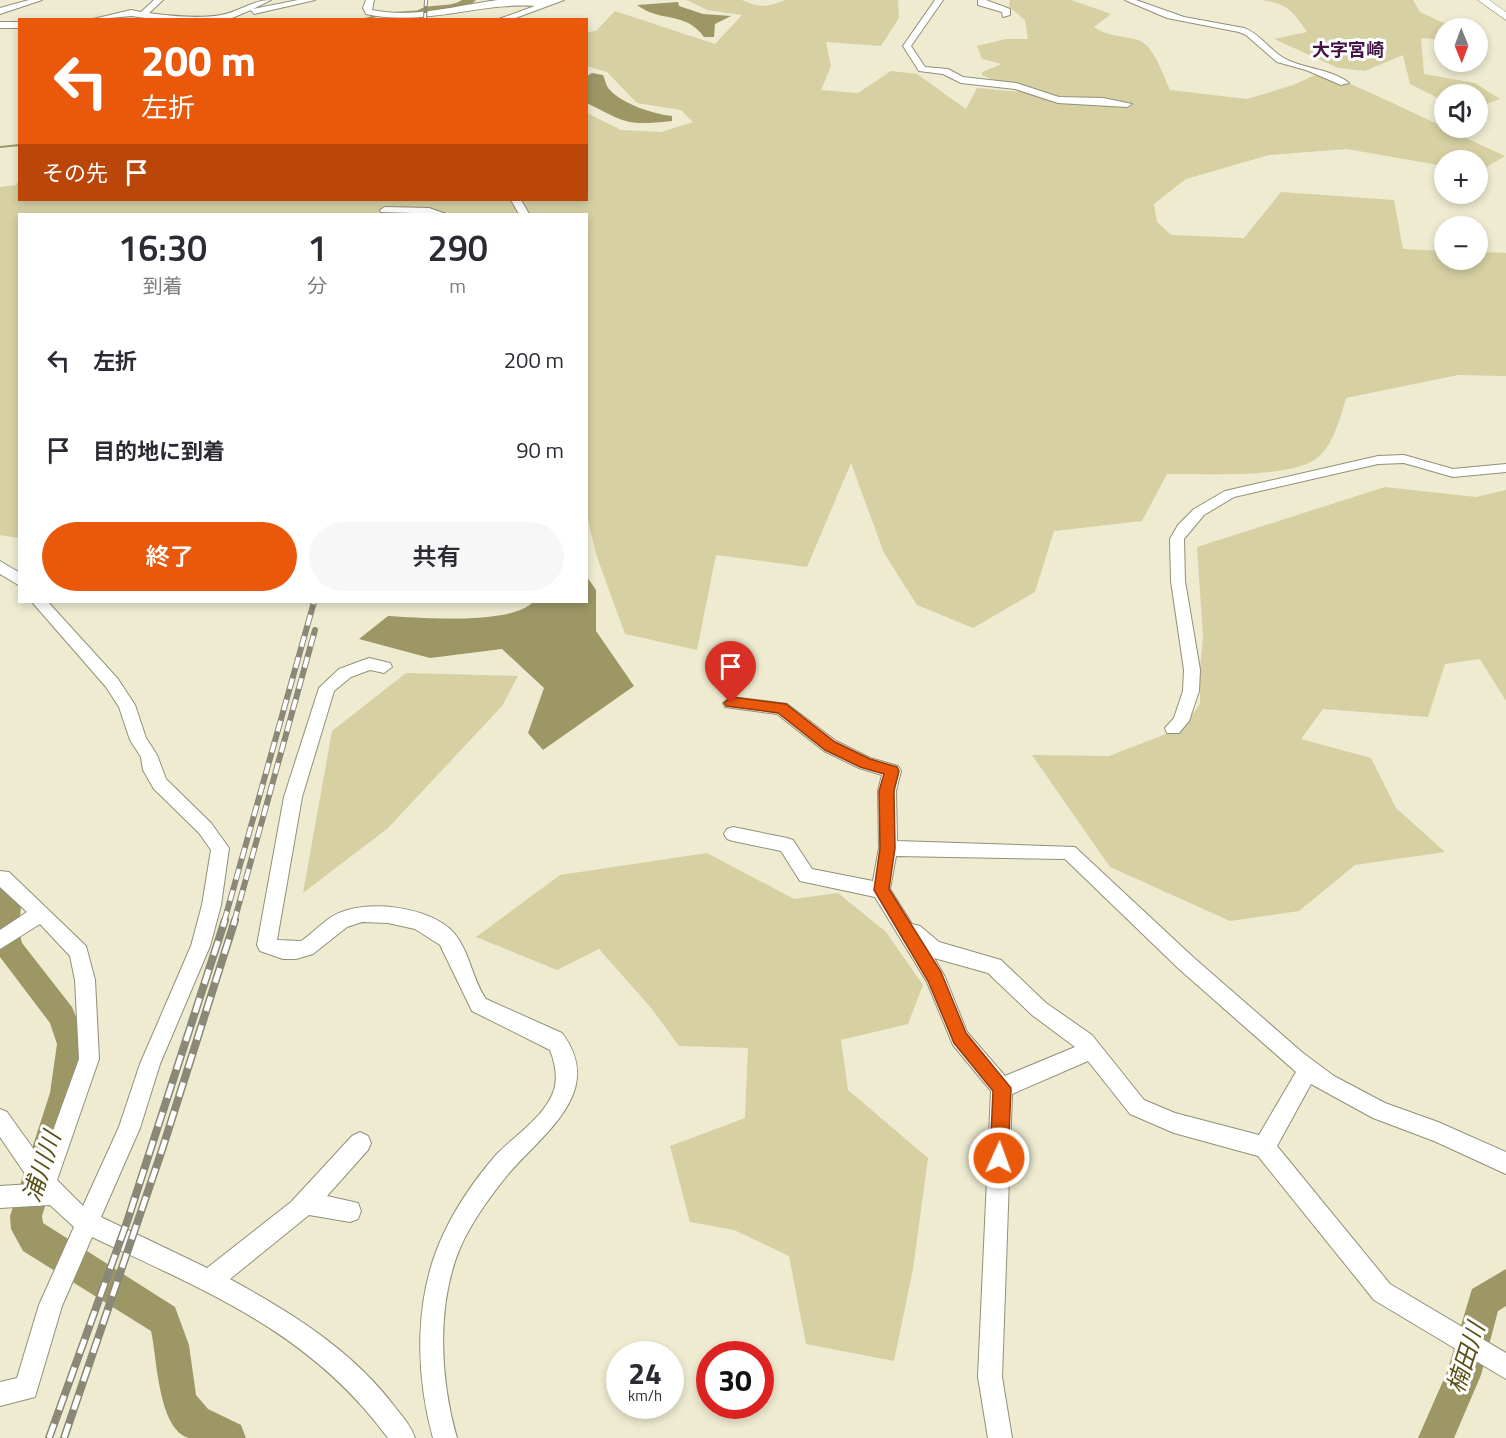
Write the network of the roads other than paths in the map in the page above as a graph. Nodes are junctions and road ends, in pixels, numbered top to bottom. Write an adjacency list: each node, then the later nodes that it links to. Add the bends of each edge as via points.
1 (38, 0): 12 (street)
2 (159, 0): 15 (street)
3 (267, 0): 13 (street)
4 (311, 0): 13 (street)
5 (370, 0): 11 (street, via 367,8 387,16 499,3)
6 (560, 0): 11 (street)
7 (939, 0): 24 (street, via 907,46 922,69 945,71 961,80 1024,88 1058,100)
8 (982, 0): 14 (street, via 981,3 1007,11)
9 (1129, 0): 23 (street, via 1158,14 1249,33 1280,60)
10 (1483, 0): 20 (main road)
11 (548, 4): 16 (street)
12 (0, 11)
13 (230, 15): 15 (street)
14 (1006, 15)
15 (147, 16): 17 (street, via 121,14)
16 (512, 16): 18 (street); 19 (street)
17 (102, 18)
18 (506, 18)
19 (522, 18)
20 (1506, 18)
21 (0, 25): 22 (street)
22 (18, 25)
23 (1344, 83)
24 (1127, 104)
25 (385, 210): 26 (street)
26 (437, 213)
27 (1506, 468): 33 (street, via 1454,473 1404,459 1378,460 1230,494 1199,512 1177,539 1178,581 1192,670 1185,711)
28 (0, 566): 29 (street)
29 (18, 580)
30 (41, 603): 52 (street, via 127,705 138,741 149,755 160,784 220,848 215,893 196,958 136,1096 129,1128)
31 (384, 667): 57 (street, via 369,664 345,673 327,688 293,797 267,945 280,951 300,950 351,916 372,913 426,924 447,938 470,995 479,1005 555,1040 566,1068 561,1098 548,1120 504,1163 449,1246 433,1324 433,1371 439,1423)
32 (731, 703): 35 (street, via 781,708 830,746 892,771 887,791)
33 (1173, 728)
34 (733, 834): 37 (street, via 788,845 806,876)
35 (888, 848): 37 (street); 42 (street, via 1069,852 1186,963)
36 (3, 878): 38 (street)
37 (881, 890): 39 (street)
38 (41, 913): 40 (street); 48 (street, via 80,952 89,1059)
39 (904, 924): 41 (street, via 933,949 994,966 1038,1010); 43 (street, via 935,977 960,1038)
40 (0, 941)
41 (1091, 1050): 43 (street); 46 (street, via 1137,1107 1174,1123)
42 (1308, 1070): 46 (street); 47 (street, via 1358,1101)
43 (1002, 1088): 58 (street, via 990,1377)
44 (0, 1119): 48 (street)
45 (360, 1143): 50 (street)
46 (1264, 1148): 54 (street, via 1382,1292)
47 (1506, 1163)
48 (49, 1188): 49 (street); 52 (street, via 67,1209)
49 (0, 1197)
50 (304, 1203): 51 (street); 53 (street)
51 (350, 1211)
52 (88, 1223): 53 (street); 55 (street, via 51,1305 26,1388)
53 (207, 1282): 56 (street, via 294,1328 328,1351 389,1415)
54 (1497, 1361)
55 (0, 1394)
56 (403, 1438)
57 (445, 1438)
58 (1000, 1438)

